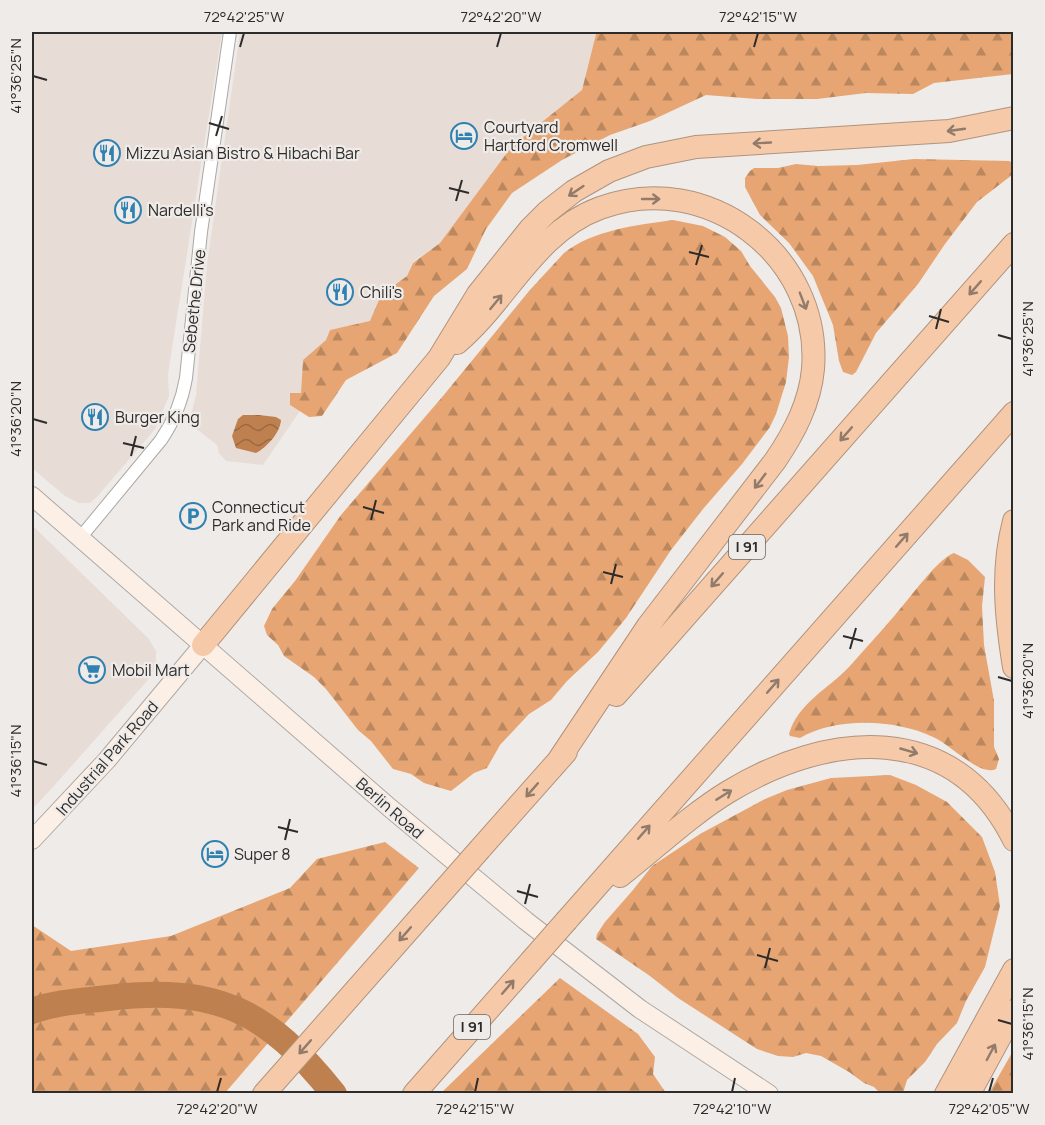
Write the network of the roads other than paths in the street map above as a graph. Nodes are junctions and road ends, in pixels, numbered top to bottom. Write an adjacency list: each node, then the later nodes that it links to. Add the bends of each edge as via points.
1 (230, 32): 8 (street, Sebethe Drive, via 182,397 161,440)
2 (1014, 118): 4 (highway, one-way to 4, via 949,131 696,147 666,152 609,171 574,191 530,228 478,294)
3 (1014, 244): 11 (highway, I 91, one-way to 11)
4 (440, 358): 9 (highway); 11 (highway, one-way to 11, via 475,328 562,228 594,210 631,200 656,198 693,204 745,226 787,269 808,315 812,378 793,432 648,626)
5 (1014, 413): 14 (highway, I 91, one-way to 5)
6 (32, 496): 8 (main road, Berlin Road)
7 (1014, 521): 10 (highway, via 1005,579)
8 (80, 538): 9 (main road, Berlin Road)
9 (203, 645): 12 (main road, Industrial Park Road, via 107,760); 19 (main road, Berlin Road, via 390,808 562,950 640,1009)
10 (1014, 667)
11 (558, 761): 18 (highway, I 91, one-way to 18, bridge)
12 (32, 840)
13 (1014, 840): 14 (highway, one-way to 13, via 687,820 730,791 786,764 845,748 897,748 951,769 984,795)
14 (573, 914): 17 (highway, I 91, one-way to 14, bridge)
15 (1014, 970): 20 (highway)
16 (1014, 1011): 21 (highway, one-way to 16)
17 (414, 1093)
18 (264, 1094)
19 (770, 1094)
20 (946, 1094)
21 (969, 1094)

